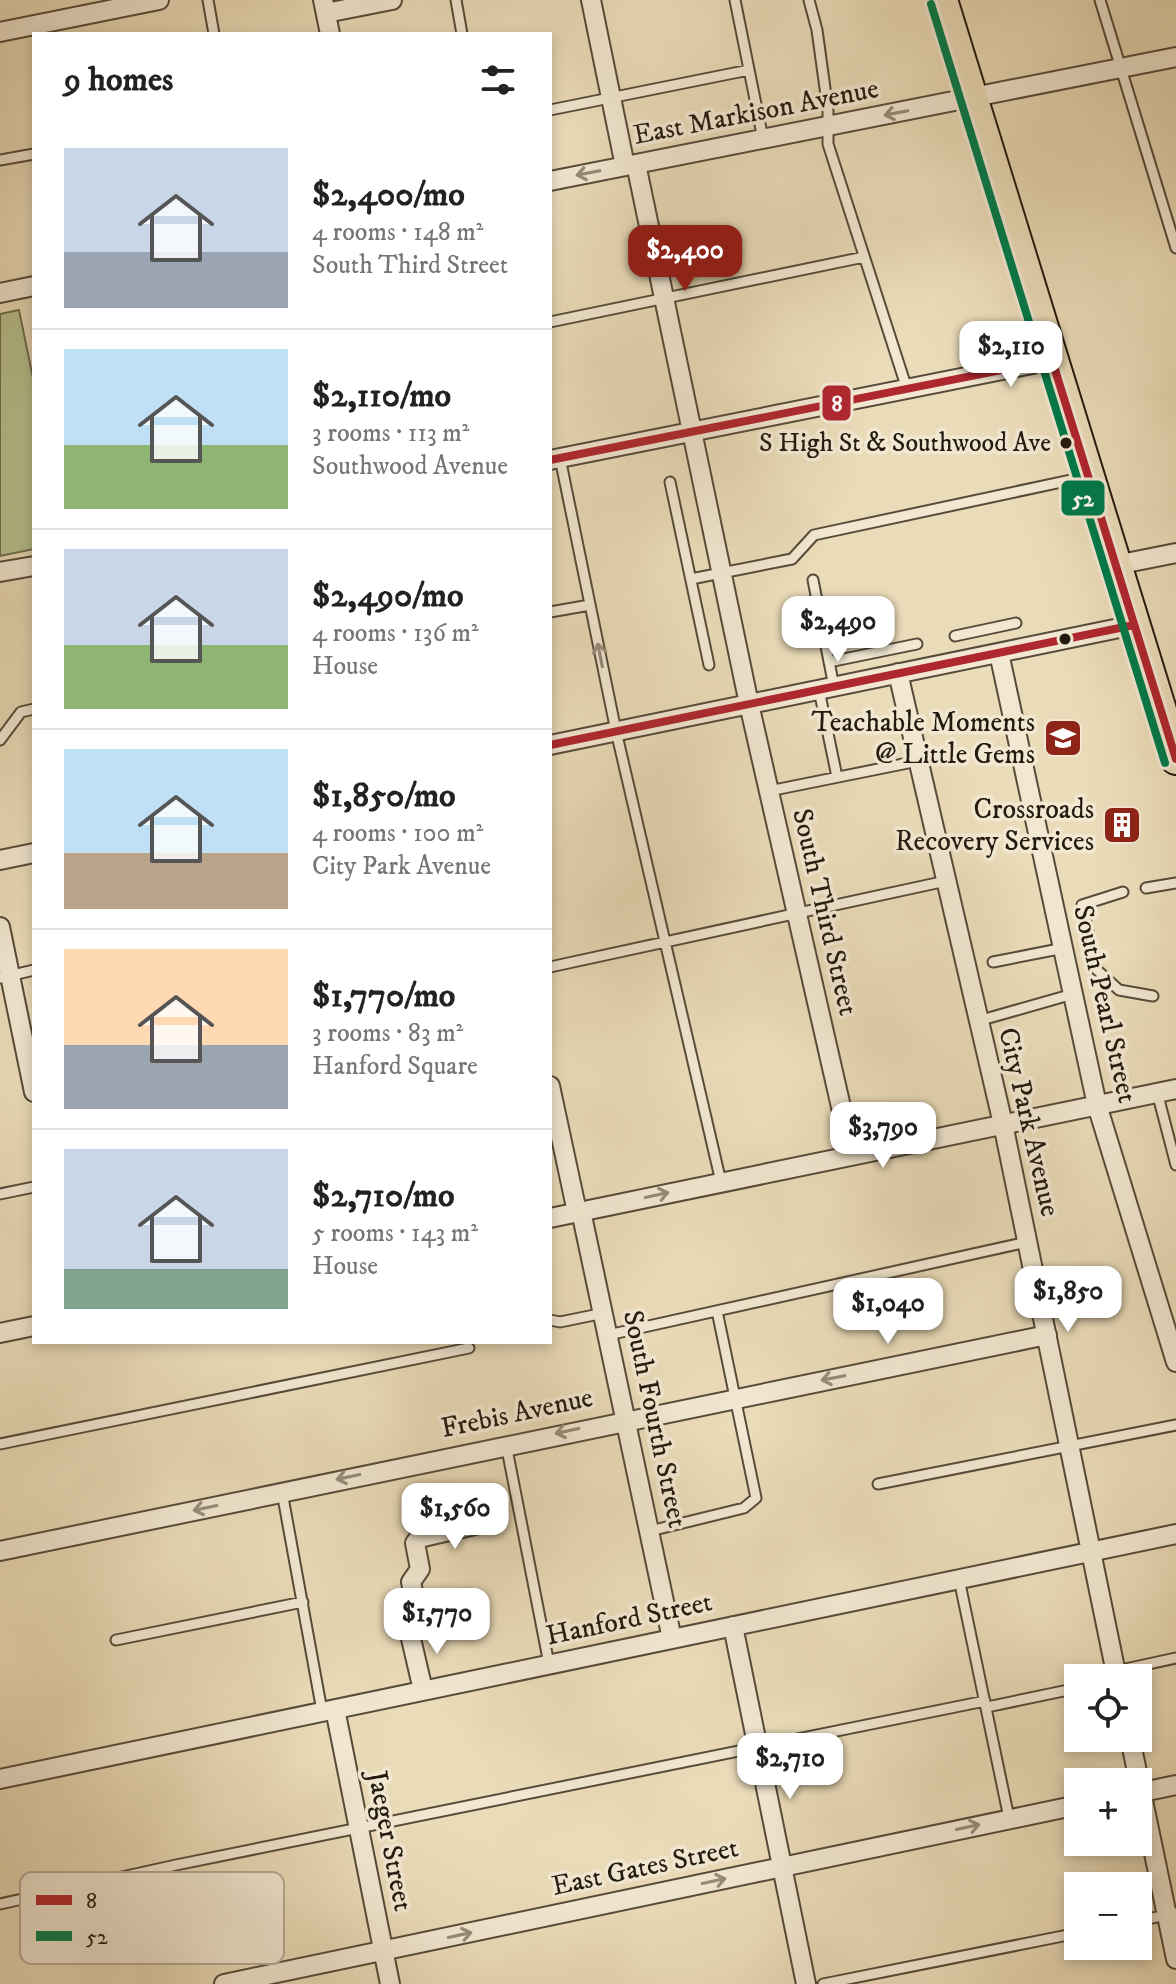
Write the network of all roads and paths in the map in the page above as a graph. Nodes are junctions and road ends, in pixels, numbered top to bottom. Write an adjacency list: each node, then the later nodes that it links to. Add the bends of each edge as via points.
1 (159, 0): 11 (street)
2 (208, 0): 12 (lane)
3 (392, 0): 10 (street)
4 (456, 0): 14 (lane)
5 (591, 0): 18 (street, South Third Street)
6 (735, 0): 17 (lane)
7 (809, 0): 21 (lane, via 828,110)
8 (942, 0): 19 (main road)
9 (1100, 0): 16 (lane)
10 (324, 7): 13 (street)
11 (0, 32)
12 (214, 32)
13 (330, 32)
14 (462, 32)
15 (1176, 57): 16 (street, East Markison Avenue)
16 (1120, 68): 19 (street, East Markison Avenue); 27 (lane)
17 (749, 70): 18 (lane); 22 (lane)
18 (611, 97): 20 (lane); 25 (street, South Third Street)
19 (973, 98): 21 (street, East Markison Avenue, one-way to 21); 33 (main road)
20 (552, 110)
21 (826, 127): 22 (street, East Markison Avenue); 28 (lane)
22 (763, 139): 25 (street, East Markison Avenue)
23 (32, 154): 24 (lane)
24 (0, 160)
25 (631, 165): 26 (street, East Markison Avenue, one-way to 26); 31 (street, South Third Street)
26 (552, 181)
27 (1176, 248)
28 (864, 257): 31 (lane); 34 (lane)
29 (32, 286): 30 (street)
30 (0, 293)
31 (664, 299): 32 (lane); 35 (street, South Third Street)
32 (552, 322)
33 (1052, 360): 34 (street); 37 (main road)
34 (907, 389): 35 (street)
35 (692, 432): 36 (street); 43 (street, South Third Street)
36 (555, 459): 46 (lane)
37 (1089, 477): 40 (main road); 43 (lane, via 814,535 792,559)
38 (670, 482): 44 (lane)
39 (1176, 553): 40 (street)
40 (1116, 565): 49 (main road)
41 (32, 566): 42 (street)
42 (0, 572)
43 (722, 573): 44 (lane); 57 (street, South Third Street)
44 (691, 579): 54 (lane)
45 (813, 580): 53 (lane)
46 (590, 605): 47 (lane); 59 (lane, one-way to 46)
47 (552, 612)
48 (1016, 623): 50 (lane)
49 (1134, 625): 52 (street); 62 (main road)
50 (955, 636)
51 (917, 644): 53 (lane)
52 (999, 653): 55 (street); 75 (street, South Pearl Street)
53 (829, 662): 56 (lane)
54 (709, 665)
55 (898, 673): 56 (street); 63 (street, City Park Avenue)
56 (827, 688): 57 (street); 64 (lane)
57 (749, 704): 59 (street); 65 (street, South Third Street)
58 (32, 709): 60 (lane, via 21,712)
59 (616, 731): 61 (street); 74 (lane)
60 (0, 740)
61 (552, 745)
62 (1176, 759)
63 (918, 761): 64 (lane); 68 (street, City Park Avenue)
64 (837, 777): 65 (lane)
65 (769, 791): 72 (street, South Third Street)
66 (32, 853): 67 (street)
67 (0, 860)
68 (946, 881): 72 (lane); 82 (street, City Park Avenue)
69 (1176, 883): 70 (lane)
70 (1146, 888)
71 (1123, 892): 81 (lane, via 1082,905 1097,970 1119,990)
72 (797, 913): 74 (lane); 88 (street, South Third Street)
73 (0, 927): 79 (street)
74 (665, 943): 77 (lane); 90 (lane)
75 (1064, 948): 76 (lane); 80 (street, South Pearl Street)
76 (993, 962)
77 (552, 967)
78 (32, 970): 79 (lane)
79 (5, 976): 83 (street)
80 (1073, 994): 82 (lane); 86 (street, South Pearl Street)
81 (1153, 996)
82 (978, 1021): 87 (street, City Park Avenue)
83 (32, 1084)
84 (1167, 1090): 86 (street); 89 (lane)
85 (552, 1095): 93 (street, South Fourth Street)
86 (1097, 1105): 87 (street); 104 (street, South Pearl Street)
87 (1003, 1124): 88 (street); 95 (street, City Park Avenue)
88 (852, 1155): 90 (street)
89 (1176, 1165)
90 (721, 1182): 93 (street, one-way to 90)
91 (32, 1187): 92 (lane)
92 (0, 1194)
93 (579, 1212): 94 (street); 97 (street, South Fourth Street)
94 (552, 1218)
95 (1027, 1242): 96 (lane); 102 (street, City Park Avenue)
96 (717, 1311): 101 (lane); 105 (lane)
97 (604, 1313): 98 (lane); 101 (street, South Fourth Street)
98 (552, 1320)
99 (32, 1326): 100 (street)
100 (0, 1333)
101 (608, 1335): 106 (street, South Fourth Street)
102 (1047, 1335): 105 (street, Frebis Avenue, one-way to 105); 110 (street, City Park Avenue)
103 (469, 1348): 108 (lane)
104 (1176, 1362)
105 (737, 1397): 106 (street, Frebis Avenue); 114 (lane, via 756,1498 744,1508)
106 (627, 1419): 109 (street, Frebis Avenue, one-way to 109); 114 (street, South Fourth Street)
107 (1176, 1425): 110 (lane)
108 (0, 1444)
109 (506, 1444): 112 (street, Frebis Avenue, one-way to 112); 124 (lane)
110 (1070, 1448): 111 (lane); 117 (street, City Park Avenue)
111 (878, 1484)
112 (282, 1492): 116 (street, Frebis Avenue, one-way to 116); 119 (lane, Jaeger Street)
113 (475, 1525): 127 (street, via 415,1543 420,1569 411,1582 418,1614 409,1630)
114 (650, 1531): 121 (street, South Fourth Street)
115 (1176, 1534): 117 (street, Hanford Street)
116 (0, 1551)
117 (1091, 1552): 118 (street, Hanford Street); 125 (street, City Park Avenue)
118 (959, 1579): 120 (street, Hanford Street); 129 (lane)
119 (303, 1602): 122 (lane); 130 (lane, Jaeger Street)
120 (733, 1626): 121 (street, Hanford Street); 131 (street)
121 (672, 1639): 124 (street, Hanford Street)
122 (116, 1640)
123 (1176, 1658): 126 (lane)
124 (549, 1664): 127 (street, Hanford Street)
125 (1115, 1664)
126 (1152, 1665)
127 (423, 1690): 130 (street, Hanford Street)
128 (1064, 1690): 129 (lane)
129 (986, 1704): 131 (lane); 136 (lane)
130 (329, 1710): 132 (street, Hanford Street); 137 (street, Jaeger Street)
131 (758, 1746): 137 (lane); 139 (street)
132 (0, 1779)
133 (1176, 1785): 134 (street)
134 (1152, 1790)
135 (1064, 1808): 136 (street, East Gates Street)
136 (1009, 1818): 139 (street, East Gates Street, one-way to 136)
137 (359, 1829): 140 (lane); 145 (street, Jaeger Street)
138 (1152, 1840): 143 (street)
139 (782, 1866): 145 (street, East Gates Street, one-way to 139); 149 (street)
140 (153, 1872)
141 (20, 1900): 142 (lane)
142 (0, 1904)
143 (1171, 1914): 146 (street)
144 (1064, 1936): 150 (lane)
145 (384, 1951): 147 (street, East Gates Street); 148 (street, Jaeger Street)
146 (1176, 1959)
147 (224, 1984)
148 (390, 1984)
149 (806, 1984)
150 (823, 1984)

